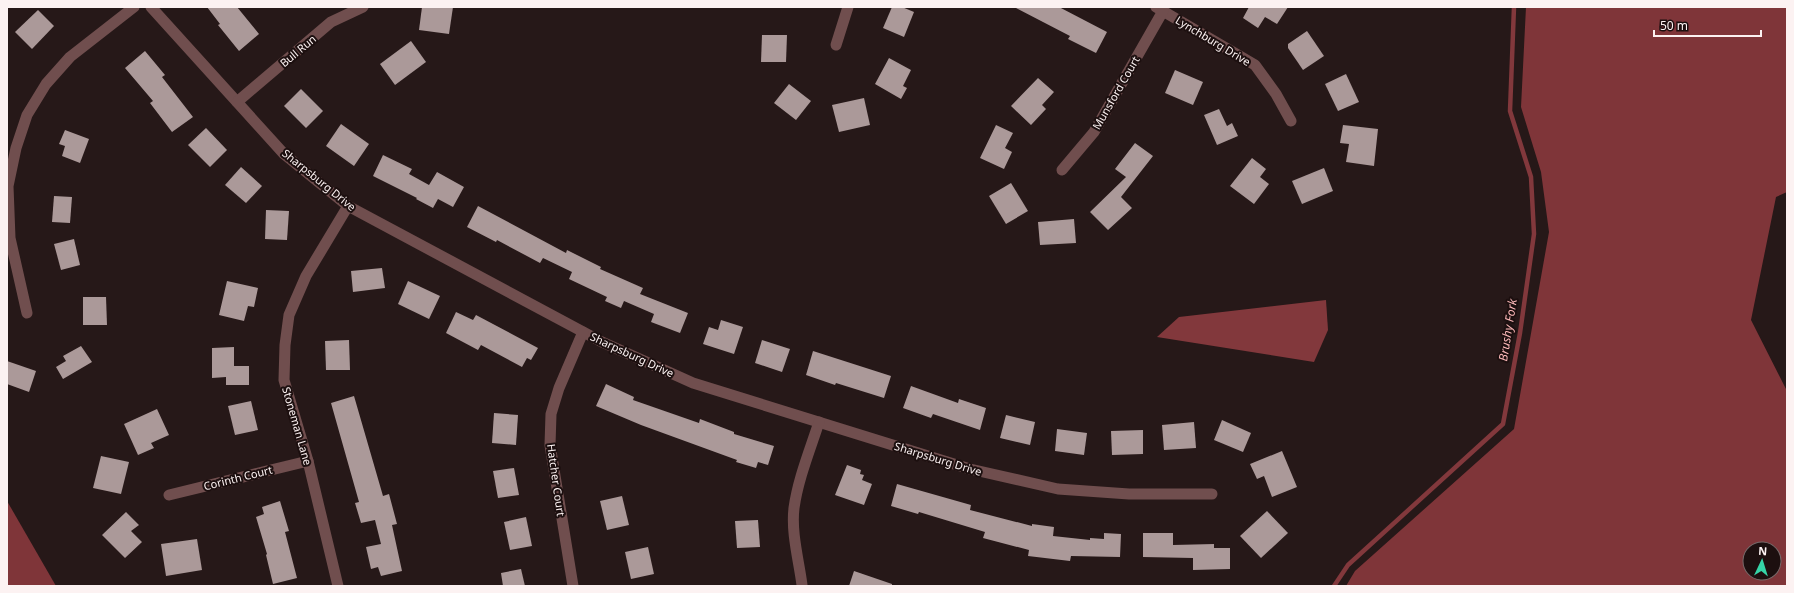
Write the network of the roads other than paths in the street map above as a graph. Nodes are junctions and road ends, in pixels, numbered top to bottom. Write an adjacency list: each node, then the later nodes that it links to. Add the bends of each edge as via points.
1 (134, 7): 10 (street, via 70,58 46,84 27,115 16,148)
2 (151, 7): 7 (street, Sharpsburg Drive)
3 (363, 7): 7 (street, Bull Run, via 331,22)
4 (848, 7): 6 (street)
5 (1159, 9): 8 (street, Lynchburg Drive, via 1255,65); 9 (street, Munsford Court, via 1094,132)
6 (836, 45)
7 (237, 102): 11 (street, Sharpsburg Drive, via 284,154)
8 (1291, 121)
9 (1062, 170)
10 (8, 186): 12 (street, via 10,238)
11 (348, 206): 13 (street, Sharpsburg Drive); 15 (street, Stoneman Lane, via 306,276 289,315 284,380)
12 (27, 313)
13 (583, 332): 14 (street, Sharpsburg Drive, via 693,383); 20 (street, Hatcher Court, via 551,414 551,452)
14 (819, 422): 16 (street, Sharpsburg Drive, via 970,470 1058,489 1129,494); 18 (street, via 799,483 794,510)
15 (308, 460): 17 (street, Corinth Court); 19 (street, Stoneman Lane)
16 (1212, 494)
17 (169, 495)
18 (802, 585)
19 (338, 586)
20 (573, 586)

